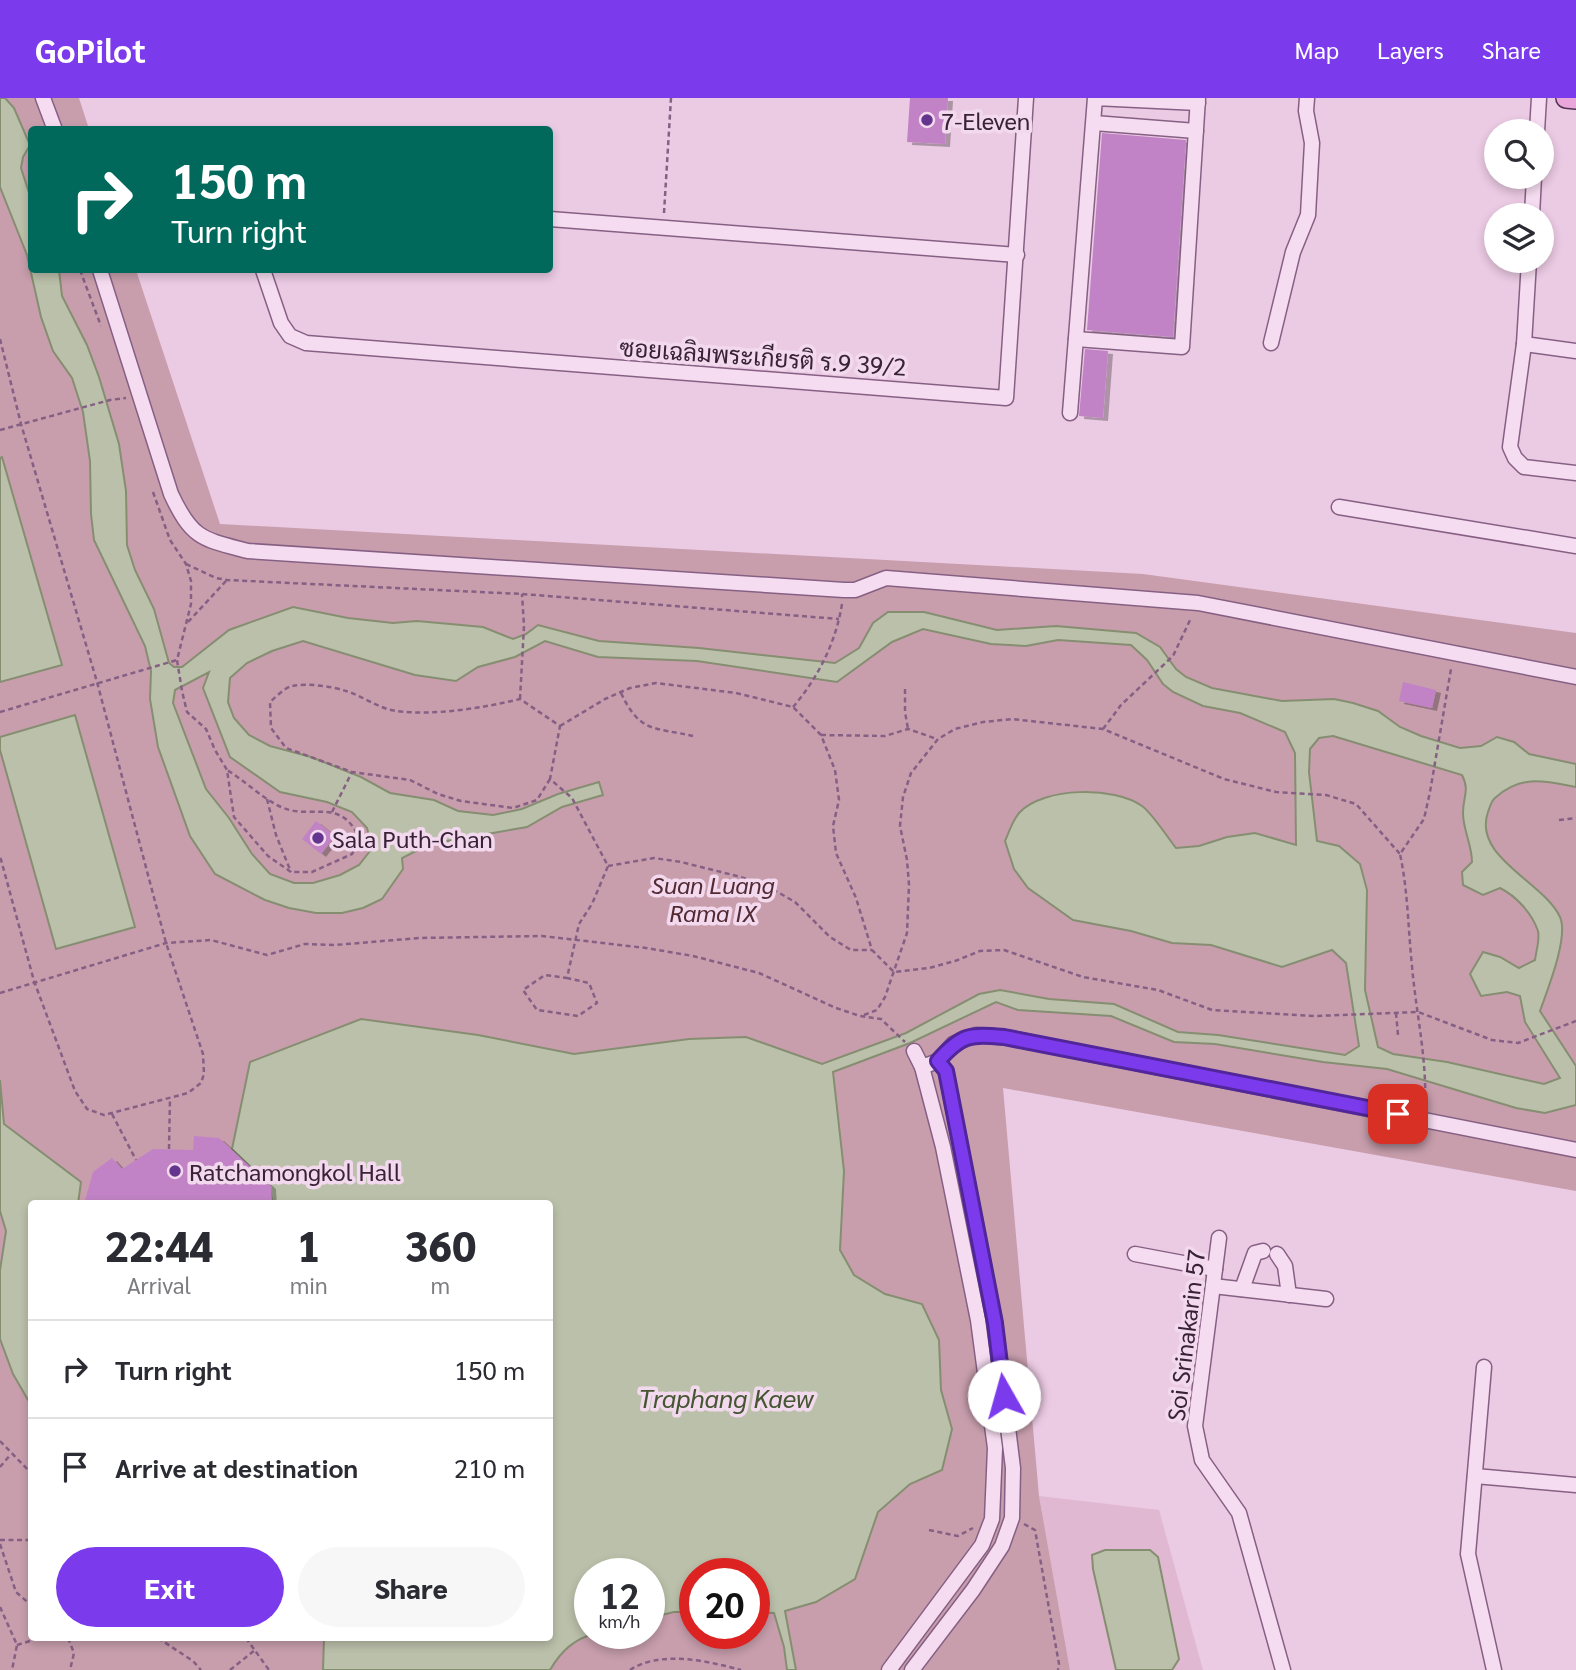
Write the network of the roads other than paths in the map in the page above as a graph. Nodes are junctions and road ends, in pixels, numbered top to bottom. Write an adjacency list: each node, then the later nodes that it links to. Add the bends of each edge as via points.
1 (43, 98): 10 (street)
2 (1026, 98): 13 (street, ซอยเฉลิมพระเกียรติ ร.9 39/2)
3 (1307, 98): 18 (street, via 1312,142 1308,215 1293,252)
4 (1539, 98): 8 (street)
5 (1566, 98): 6 (main road)
6 (1576, 99)
7 (1198, 101): 9 (street, via 1095,98); 11 (street)
8 (1538, 119)
9 (1094, 123): 11 (street); 17 (street)
10 (54, 126)
11 (1196, 131): 17 (street, via 1182,347)
12 (553, 219): 13 (street)
13 (1017, 255): 15 (street, ซอยเฉลิมพระเกียรติ ร.9 39/2, via 1006,398 306,343 290,337 281,323)
14 (101, 273): 25 (street, via 183,519 201,537 248,551 844,590 886,578 1198,603)
15 (264, 273)
16 (1528, 273): 19 (street)
17 (1076, 339): 21 (street)
18 (1271, 343)
19 (1524, 344): 20 (street); 22 (street, via 1510,447 1524,467)
20 (1576, 351)
21 (1070, 412)
22 (1576, 473)
23 (1339, 507): 24 (street)
24 (1576, 546)
25 (1576, 677)
26 (914, 1051): 28 (street)
27 (938, 1061): 28 (street); 29 (street, via 953,1044 976,1035 1004,1037); 41 (street, via 946,1071 995,1323 1013,1468 1012,1518 1002,1546)
28 (922, 1068): 40 (street, via 978,1320 995,1448 992,1519 982,1545)
29 (1576, 1150)
30 (1219, 1238): 32 (street, Soi Srinakarin 57)
31 (1135, 1254): 32 (street)
32 (1215, 1269): 33 (street, Soi Srinakarin 57)
33 (1213, 1286): 34 (street); 42 (street, Soi Srinakarin 57, via 1195,1426 1202,1460 1239,1513)
34 (1242, 1289): 35 (street); 35 (street, via 1255,1253 1270,1253 1284,1266)
35 (1289, 1295): 36 (street)
36 (1326, 1299)
37 (1484, 1367): 38 (street)
38 (1475, 1476): 39 (street); 43 (street, via 1468,1554)
39 (1576, 1485)
40 (889, 1670)
41 (912, 1670)
42 (1283, 1670)
43 (1494, 1670)

